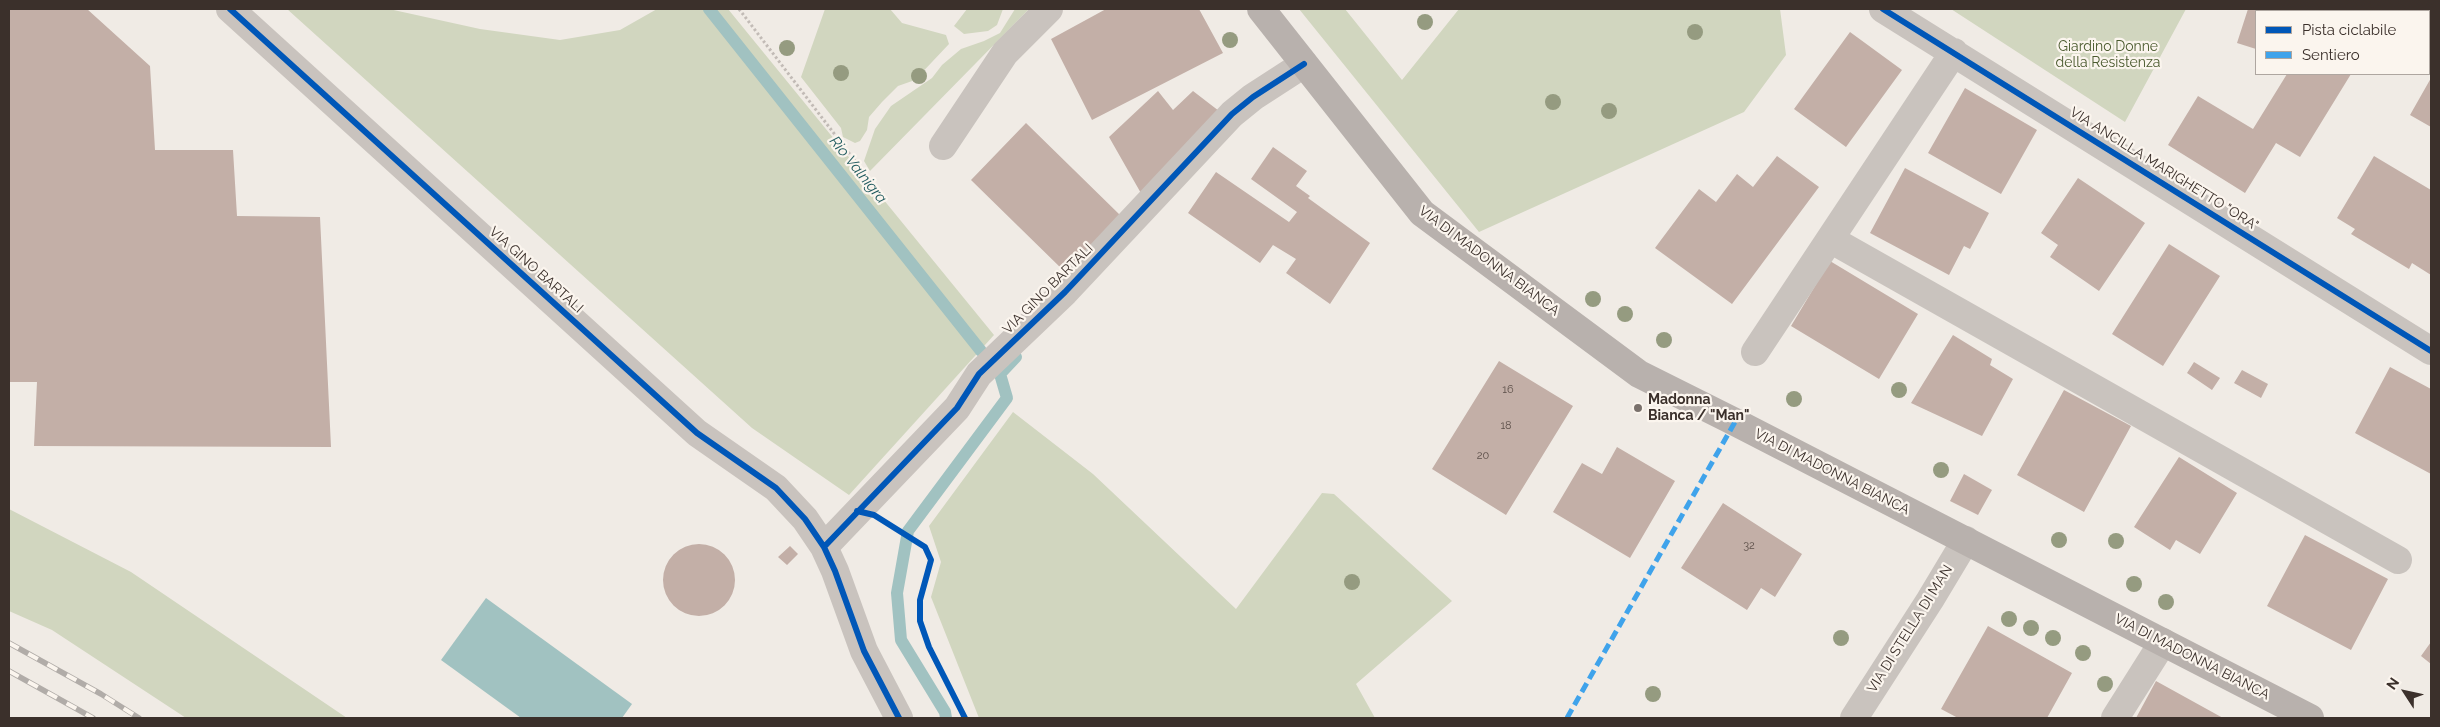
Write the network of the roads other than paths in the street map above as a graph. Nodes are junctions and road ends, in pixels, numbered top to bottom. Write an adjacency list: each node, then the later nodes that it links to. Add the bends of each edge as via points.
1 (230, 9): 12 (street, VIA GINO BARTALI, via 697,433 776,488 805,519)
2 (1049, 9): 7 (street, via 1005,53)
3 (1261, 9): 6 (main road, VIA DI MADONNA BIANCA)
4 (1883, 9): 5 (street, VIA ANCILLA MARIGHETTO "ORA")
5 (1954, 52): 8 (street); 9 (street, VIA ANCILLA MARIGHETTO "ORA")
6 (1304, 64): 11 (main road, VIA DI MADONNA BIANCA, via 1422,213 1639,374); 12 (street, VIA GINO BARTALI, via 1232,114 1066,292 979,374 957,408)
7 (943, 146)
8 (1830, 240): 10 (street); 13 (street)
9 (2431, 351)
10 (1755, 352)
11 (1966, 540): 14 (main road, VIA DI MADONNA BIANCA); 16 (street, VIA DI STELLA DI MAN)
12 (824, 547): 15 (street, VIA GINO BARTALI, via 864,651)
13 (2398, 560)
14 (2163, 642): 17 (street); 18 (main road, VIA DI MADONNA BIANCA)
15 (899, 718)
16 (1854, 718)
17 (2115, 718)
18 (2310, 718)

